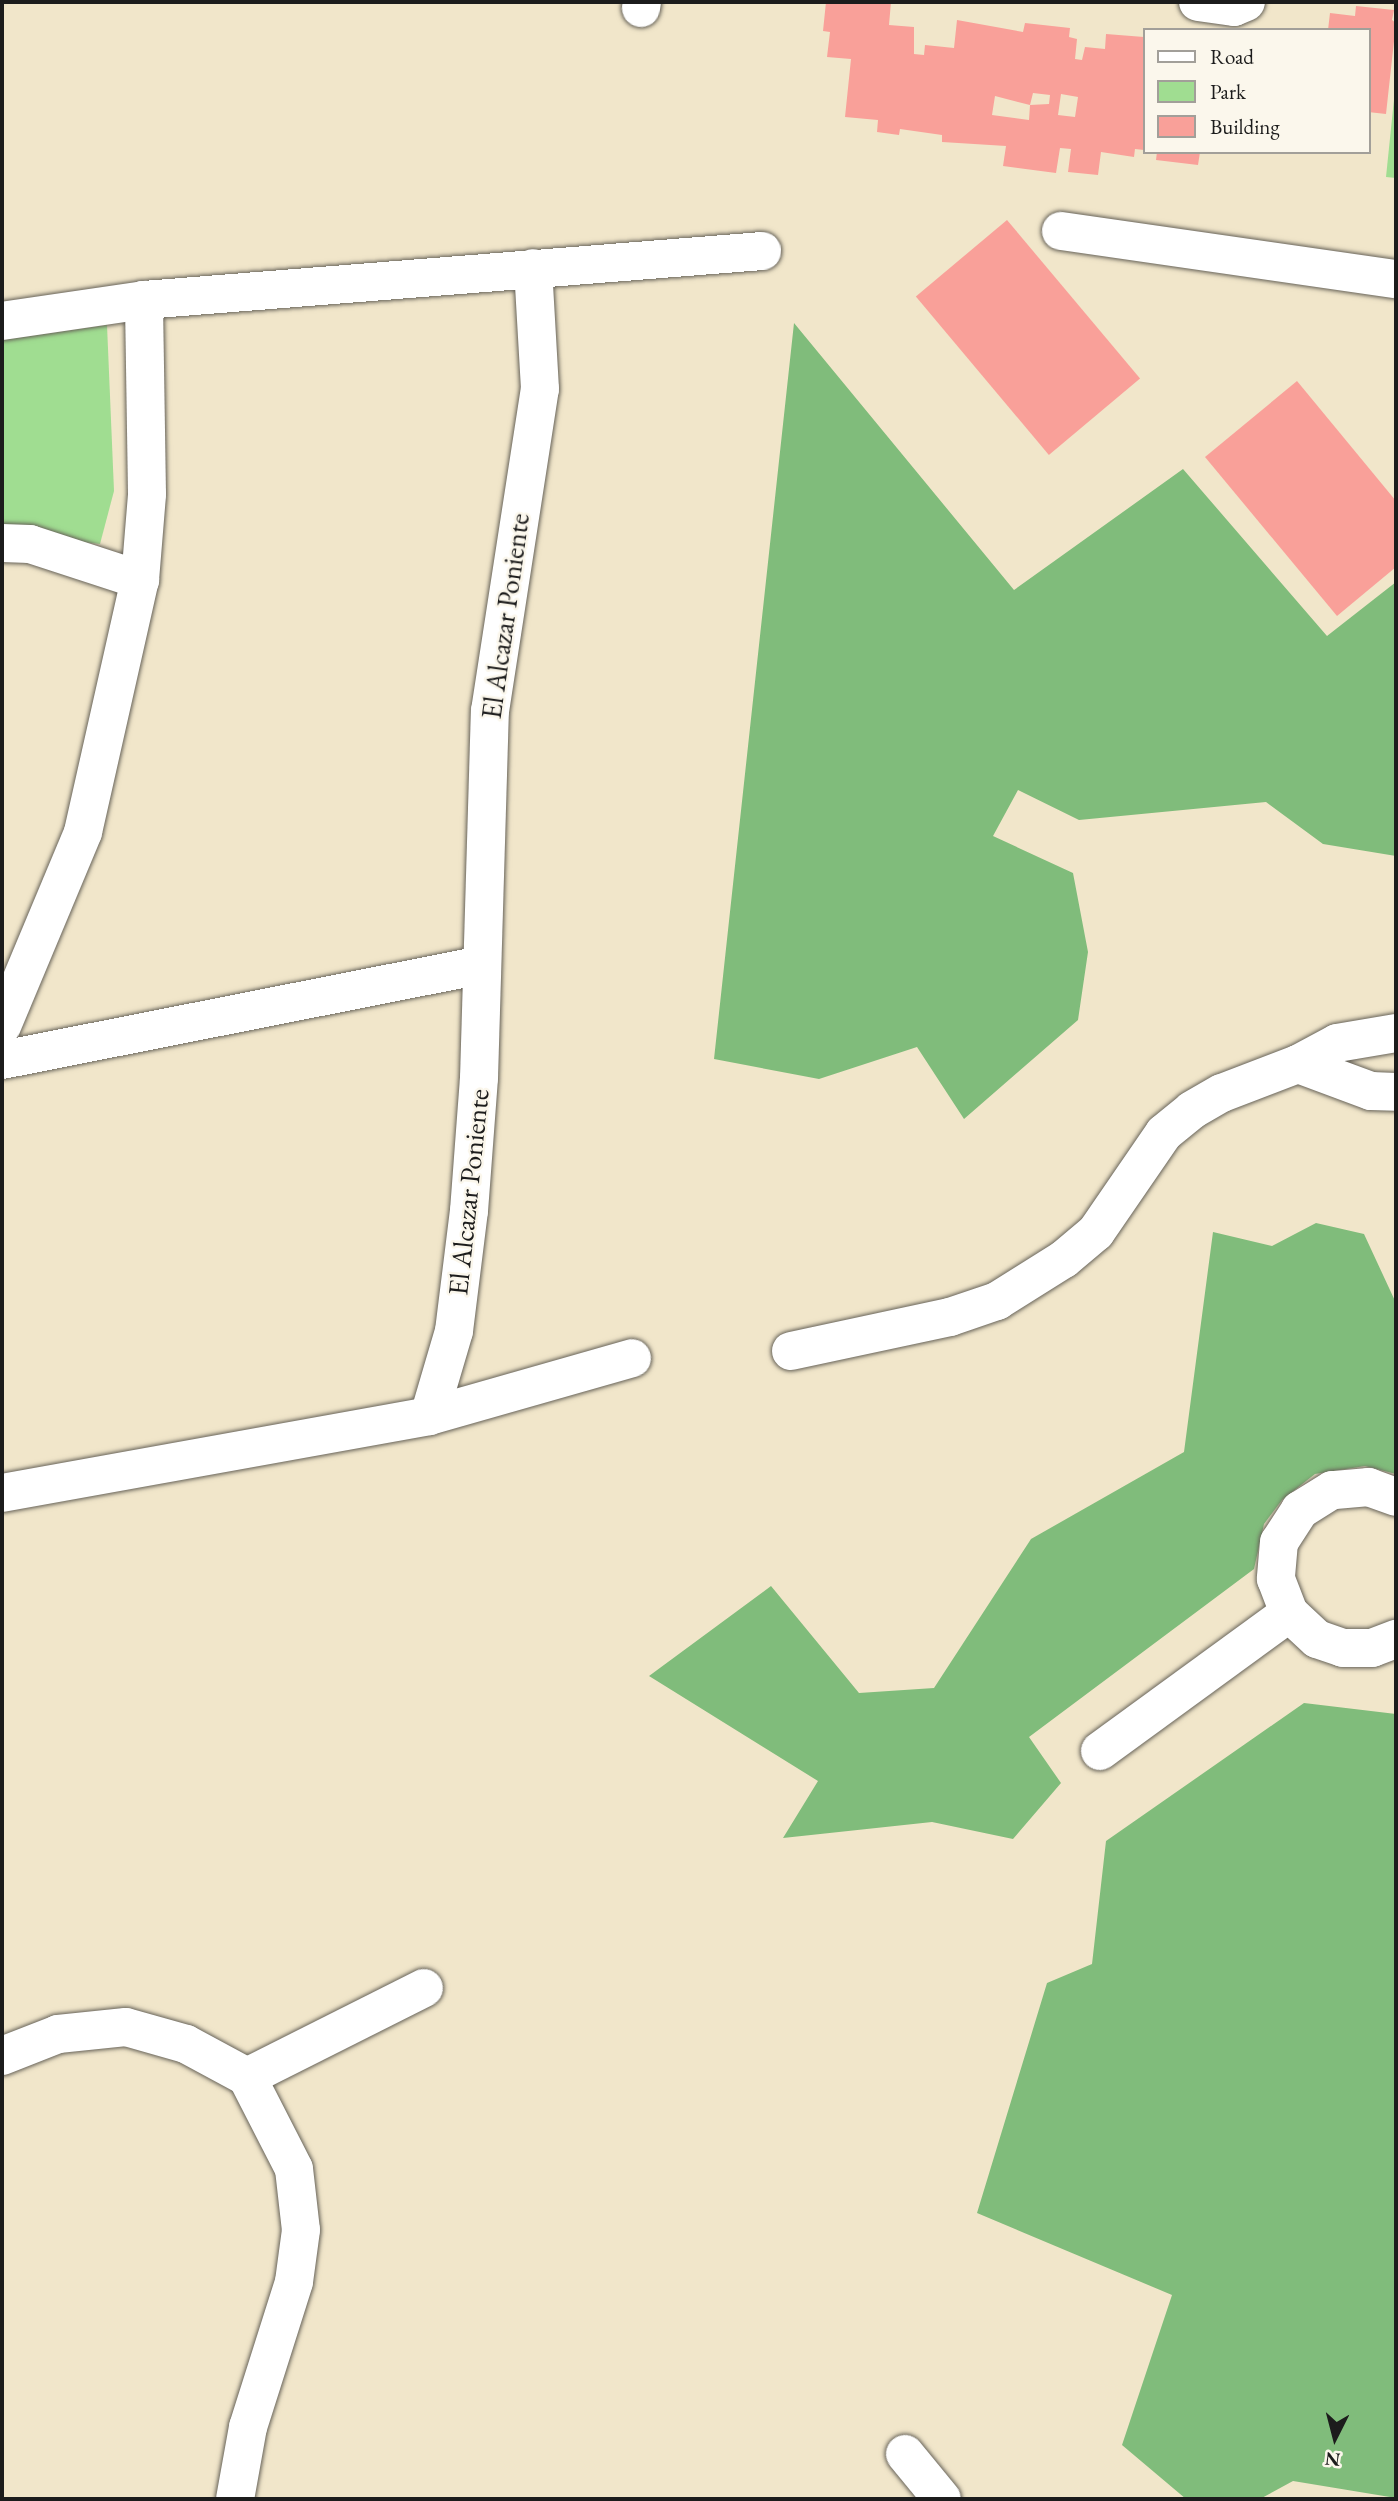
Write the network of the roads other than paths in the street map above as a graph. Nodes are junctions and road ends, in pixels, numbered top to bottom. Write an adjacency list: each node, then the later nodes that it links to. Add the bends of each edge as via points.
1 (1198, 2): 2 (street, via 1234,7)
2 (1246, 2)
3 (1061, 231): 6 (street)
4 (762, 251): 5 (street)
5 (533, 268): 7 (street); 11 (street, El Alcazar Poniente, via 540,389 490,711)
6 (1396, 279)
7 (144, 300): 8 (street); 10 (street, via 147,494)
8 (2, 321)
9 (2, 543): 10 (street, via 30,544)
10 (140, 580): 12 (street, via 83,832)
11 (480, 965): 14 (street); 19 (street, El Alcazar Poniente, via 479,1078 469,1211 454,1331)
12 (2, 1026)
13 (1396, 1032): 15 (street, via 1337,1043)
14 (2, 1060)
15 (1298, 1064): 16 (street, via 1371,1091); 17 (street, via 1222,1093 1164,1133 1096,1232 1030,1283 998,1301 950,1317)
16 (1396, 1092)
17 (791, 1351)
18 (632, 1358): 19 (street)
19 (429, 1416): 20 (street)
20 (2, 1493)
21 (1396, 1497): 22 (street, via 1368,1487 1332,1490 1300,1510 1279,1542 1276,1579)
22 (1289, 1613): 23 (street, via 1317,1639 1343,1648 1372,1648); 24 (street)
23 (1396, 1639)
24 (1100, 1751)
25 (424, 1988): 27 (street)
26 (2, 2056): 27 (street, via 58,2034 126,2027 186,2044)
27 (247, 2077): 29 (street, via 294,2169 301,2230 294,2282 248,2427)
28 (905, 2454): 30 (street)
29 (234, 2499)
30 (942, 2499)

